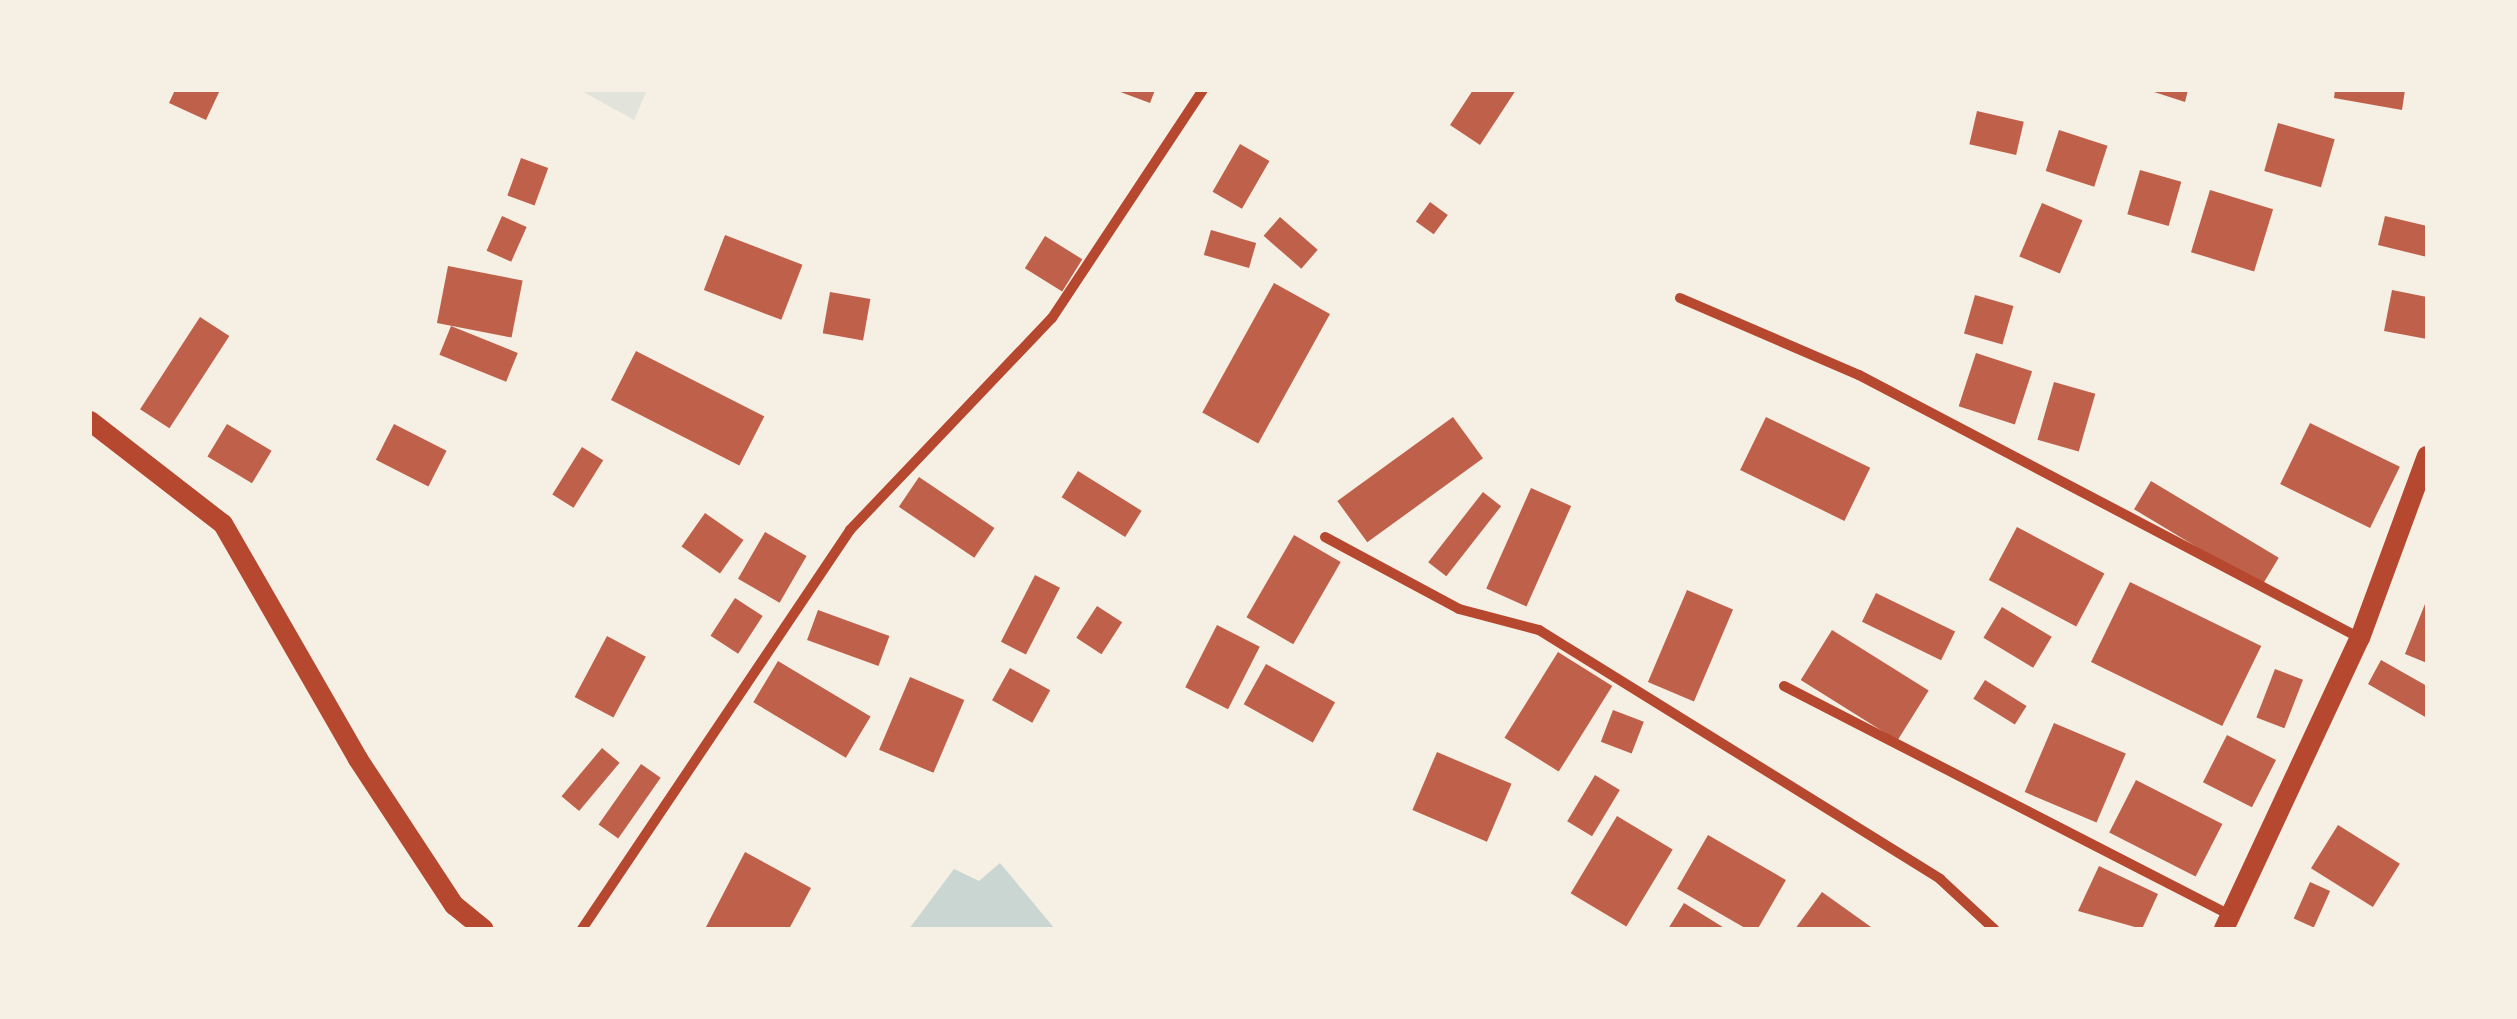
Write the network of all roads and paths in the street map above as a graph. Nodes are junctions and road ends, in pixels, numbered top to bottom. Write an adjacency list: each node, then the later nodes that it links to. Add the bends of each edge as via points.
1 (1203, 90): 10 (street, via 1052,318 850,530)
2 (1680, 298): 6 (street, via 1859,375)
3 (90, 422): 9 (main road, via 223,524 358,759 454,905)
4 (2427, 456): 6 (main road)
5 (1325, 537): 11 (street, via 1459,609 1539,630 1940,879)
6 (2360, 638): 8 (main road)
7 (1784, 686): 8 (street)
8 (2227, 922)
9 (484, 929)
10 (582, 929)
11 (1994, 929)

